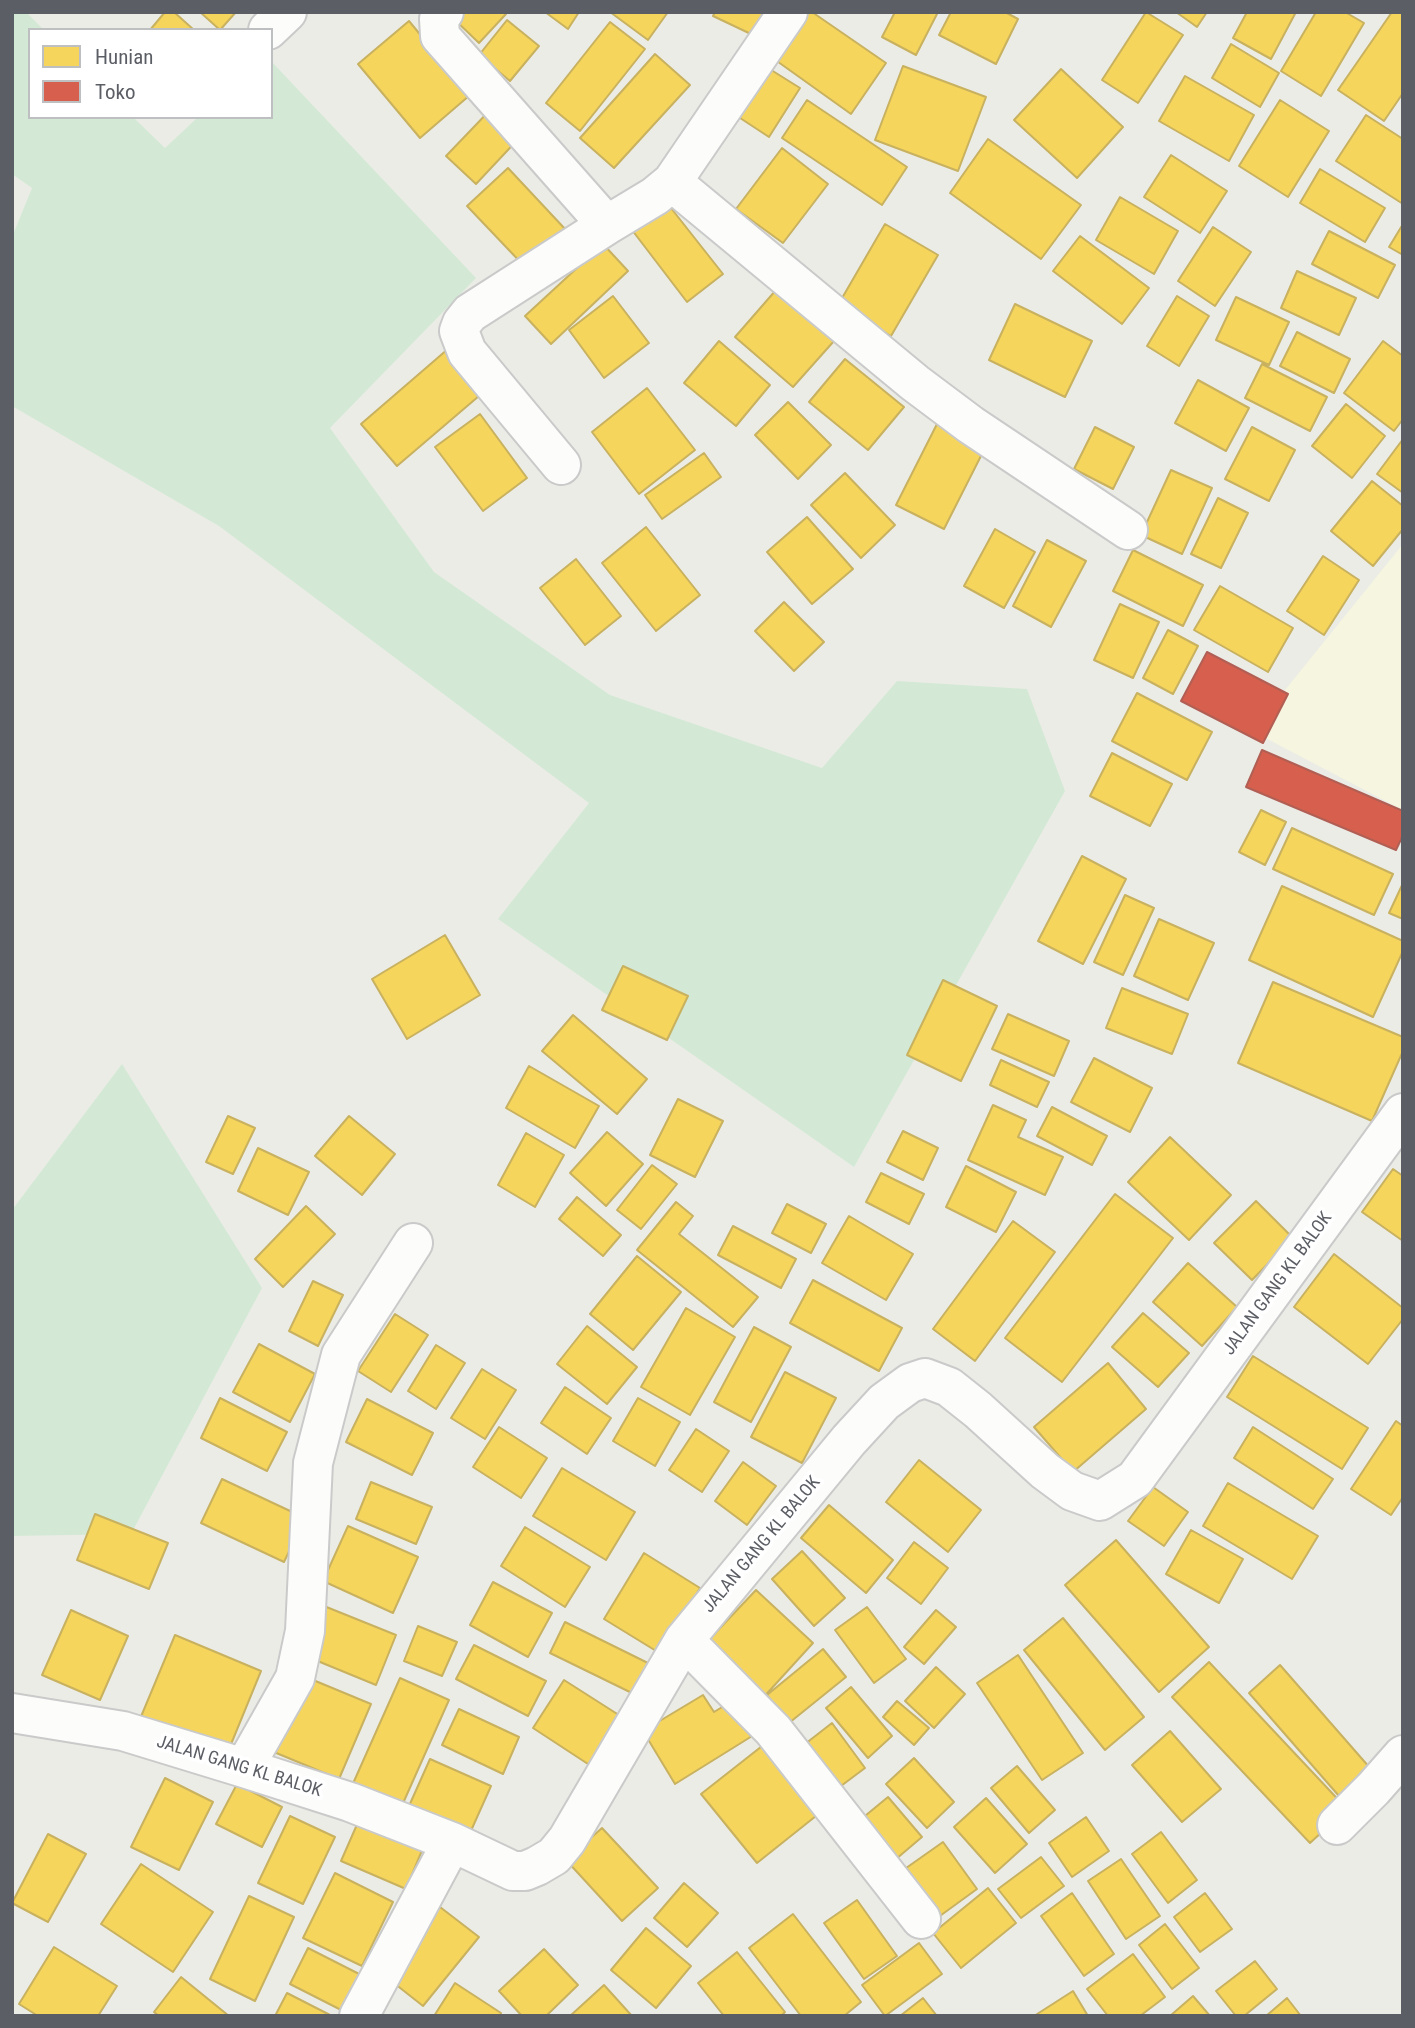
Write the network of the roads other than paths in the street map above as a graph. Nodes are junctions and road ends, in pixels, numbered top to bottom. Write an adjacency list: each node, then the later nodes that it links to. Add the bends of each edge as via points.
1 (287, 12): 4 (street)
2 (444, 12): 6 (street, via 439,19 440,36)
3 (788, 12): 5 (street)
4 (270, 28)
5 (673, 182): 6 (street); 8 (street, via 915,383)
6 (607, 225): 7 (street, via 470,313 459,331 467,352)
7 (561, 465)
8 (1128, 530)
9 (1403, 1113): 11 (street, JALAN GANG KL BALOK, via 1135,1479 1100,1501 1072,1491 949,1387 925,1378 910,1383 884,1402 849,1440)
10 (413, 1243): 14 (street, via 341,1355 313,1463 305,1631 295,1678)
11 (684, 1640): 16 (street, JALAN GANG KL BALOK, via 554,1856 526,1871 513,1871); 17 (street, via 773,1730)
12 (12, 1713): 14 (street, JALAN GANG KL BALOK, via 123,1731)
13 (1403, 1755): 15 (street)
14 (244, 1768): 16 (street, JALAN GANG KL BALOK, via 349,1802)
15 (1337, 1825)
16 (452, 1843): 18 (street)
17 (921, 1919)
18 (359, 2016)

